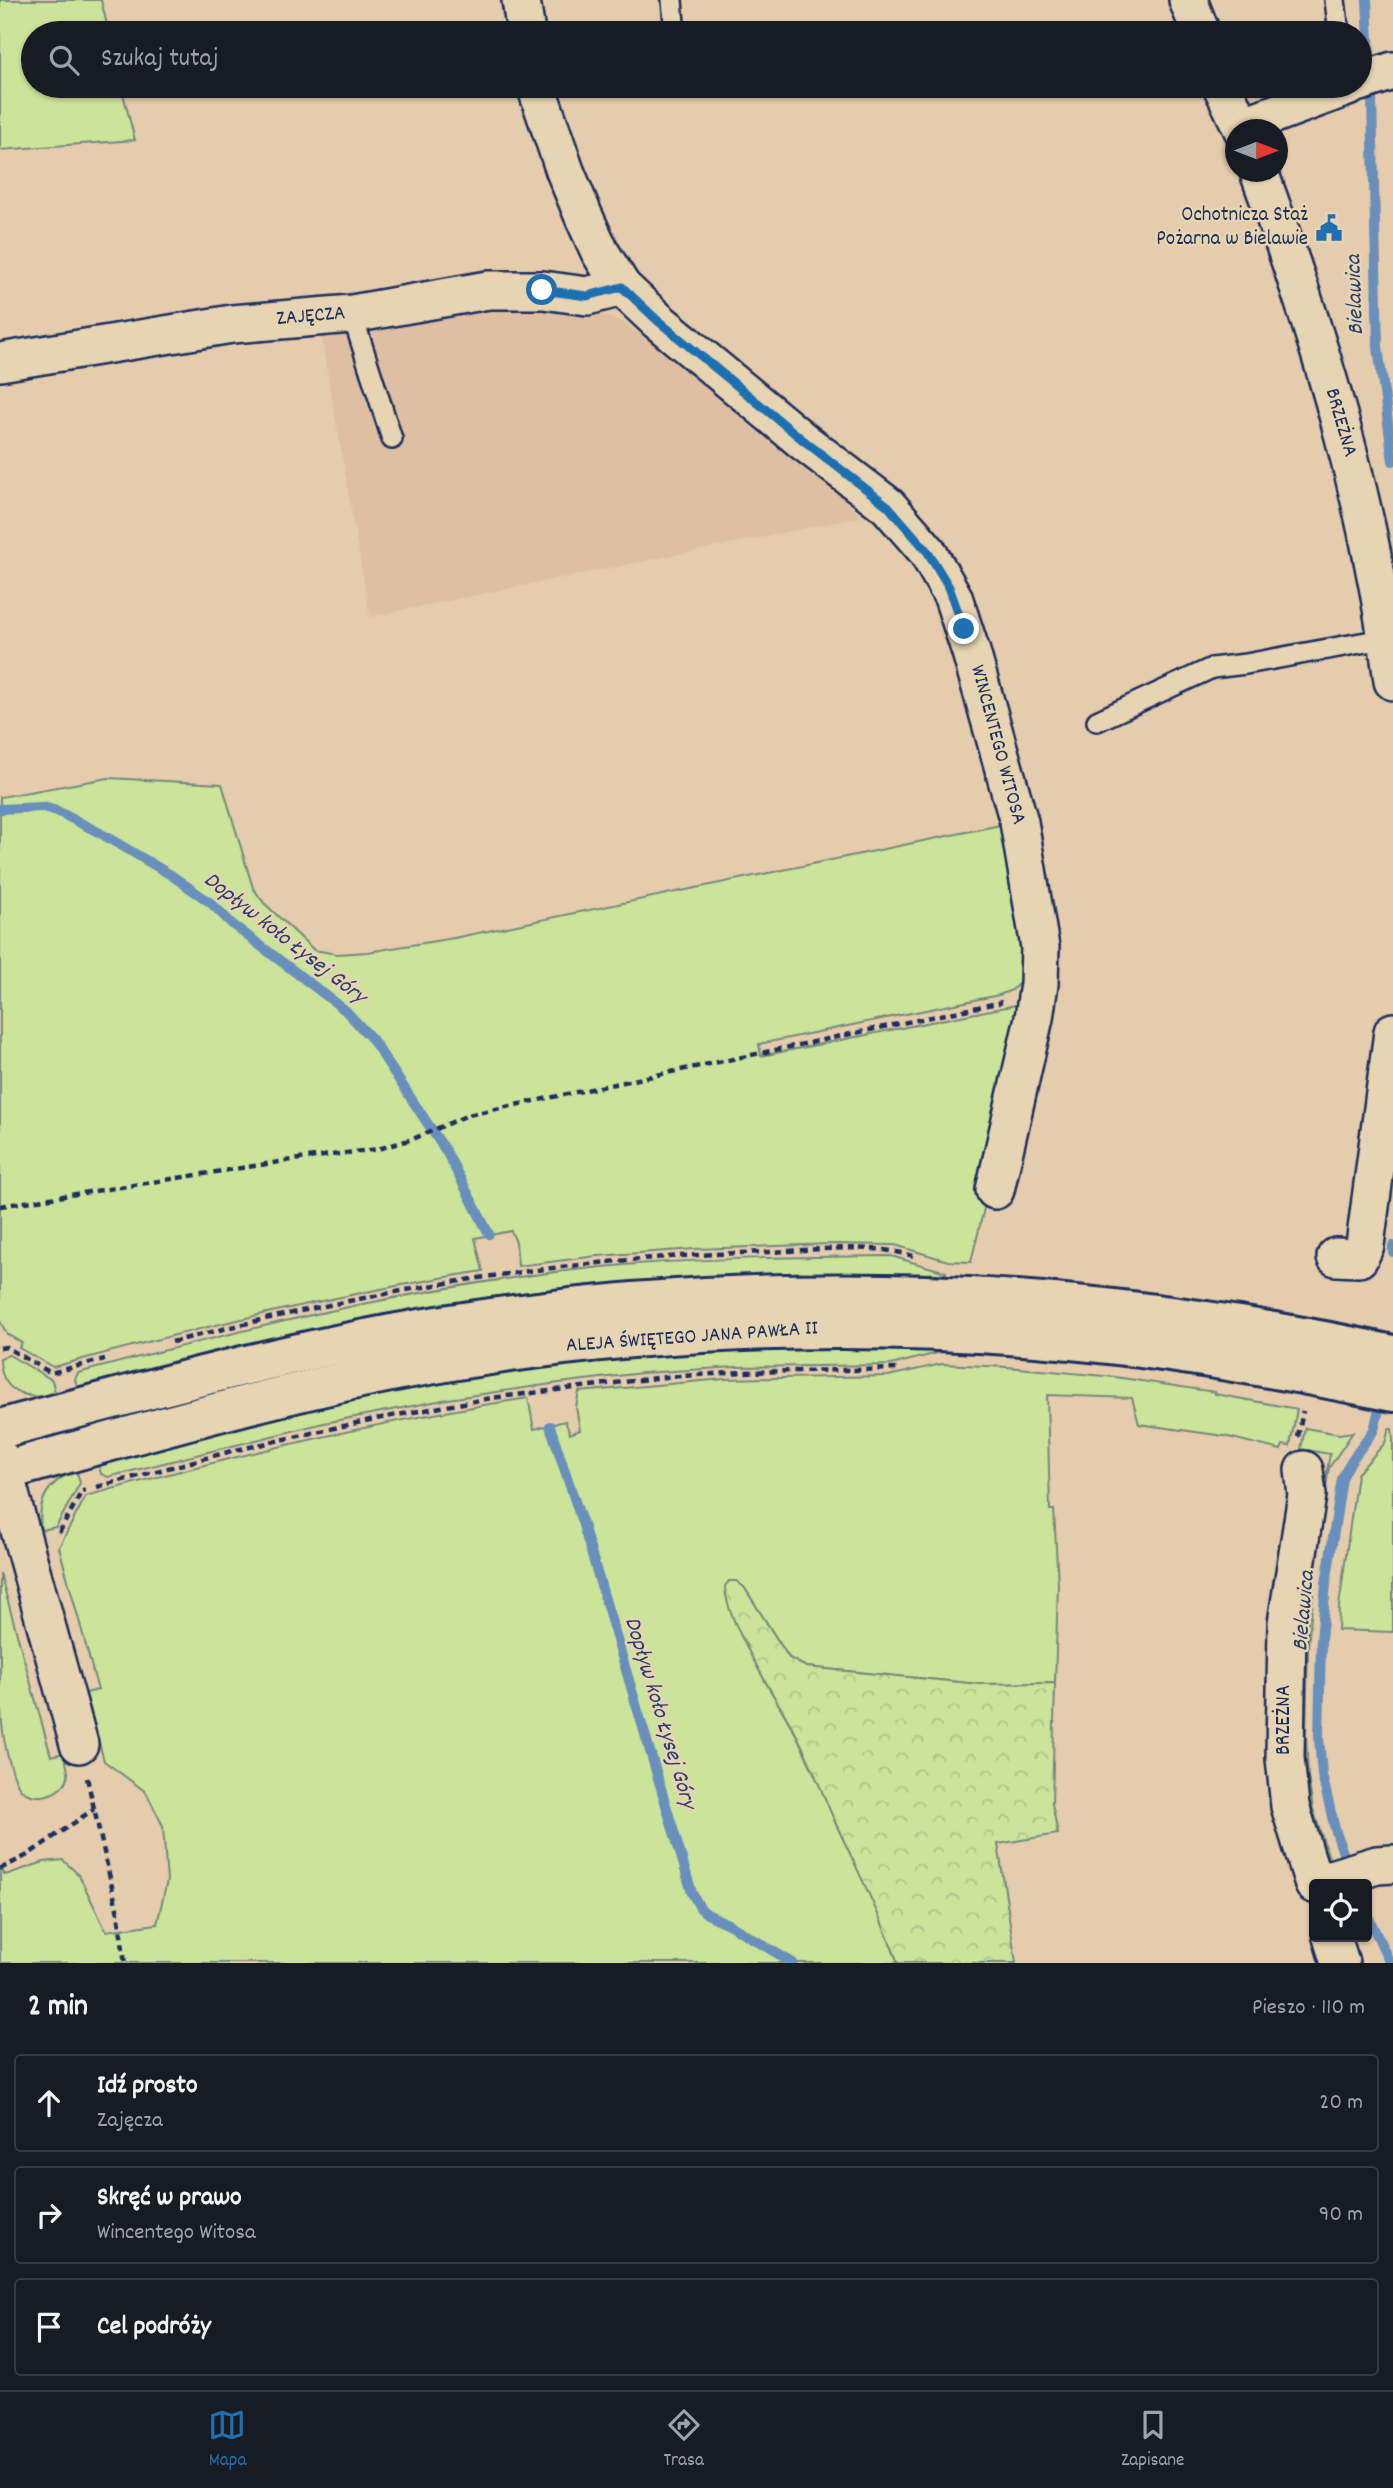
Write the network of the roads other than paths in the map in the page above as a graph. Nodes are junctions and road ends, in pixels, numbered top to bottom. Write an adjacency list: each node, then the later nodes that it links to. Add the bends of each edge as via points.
1 (522, 0): 5 (street)
2 (672, 0): 6 (lane)
3 (1188, 0): 7 (street)
4 (1335, 0): 8 (lane)
5 (525, 21)
6 (674, 21)
7 (1196, 21)
8 (1338, 21)
9 (540, 98): 15 (street, WINCENTEGO WITOSA, via 589,228)
10 (1228, 98): 12 (street)
11 (1320, 98): 13 (street)
12 (1238, 119)
13 (1266, 119)
14 (1262, 182): 19 (street, BRZEŻNA, via 1338,412 1366,522)
15 (622, 287): 16 (street, ZAJĘCZA, via 587,296 488,290); 23 (street, WINCENTEGO WITOSA, via 666,328 888,506 927,551 949,587 1019,822 1040,947 1027,1052)
16 (352, 314): 17 (street, ZAJĘCZA, via 232,324); 18 (lane)
17 (0, 362)
18 (392, 439)
19 (1388, 638): 20 (street, BRZEŻNA); 21 (lane, via 1212,668)
20 (1393, 681)
21 (1097, 721)
22 (1393, 1032): 24 (street, via 1366,1245 1359,1258)
23 (995, 1190)
24 (1336, 1258)
25 (1367, 1362): 26 (main road, ALEJA ŚWIĘTEGO JANA PAWŁA II); 27 (main road, ALEJA ŚWIĘTEGO JANA PAWŁA II, via 1280,1332 1086,1304 877,1292 710,1295 591,1305 439,1326 292,1355); 29 (main road, ALEJA ŚWIĘTEGO JANA PAWŁA II, via 1209,1357 957,1331 847,1328 608,1340 409,1368 266,1399)
26 (1393, 1392)
27 (0, 1429)
28 (1301, 1452): 31 (street, BRZEŻNA, via 1307,1495 1289,1600 1285,1758 1290,1806)
29 (1, 1467): 30 (street)
30 (79, 1744)
31 (1344, 1875)
32 (1334, 1942): 33 (street)
33 (1340, 1963)

